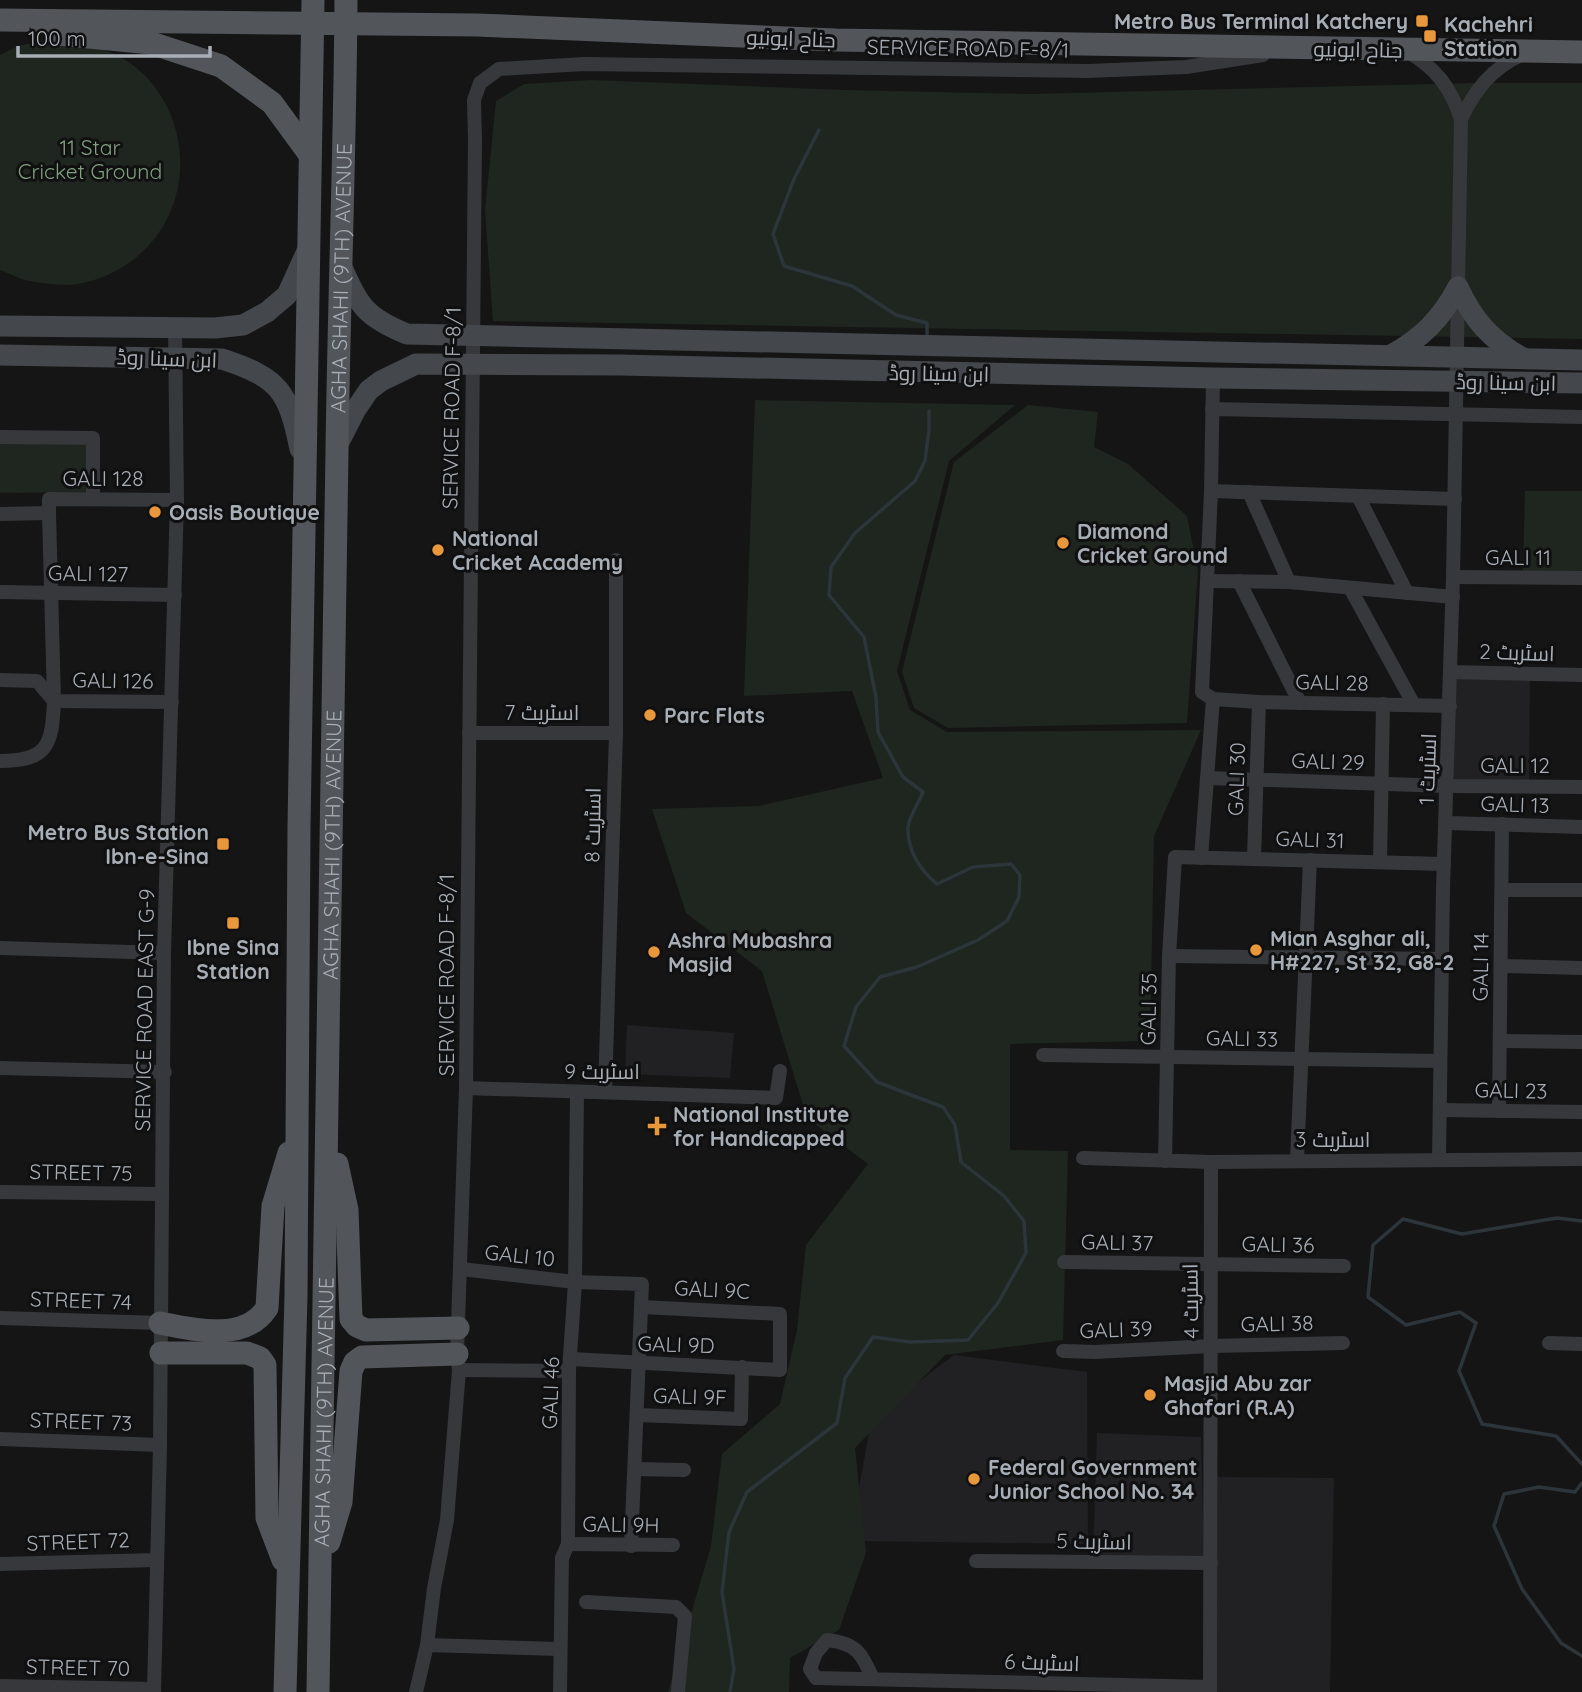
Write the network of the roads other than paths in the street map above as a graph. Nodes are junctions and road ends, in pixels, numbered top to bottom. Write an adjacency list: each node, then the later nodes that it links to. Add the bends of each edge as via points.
1 (346, 0): 13 (main road, AGHA SHAHI (9TH) AVENUE)
2 (313, 2): 4 (main road); 11 (main road, AGHA SHAHI (9TH) AVENUE)
3 (0, 20): 4 (main road, جناح ایونیو)
4 (363, 25): 6 (main road, جناح ایونیو)
5 (0, 28): 11 (main road, via 151,43 221,66 272,103)
6 (1309, 48): 7 (main road, جناح ایونیو); 17 (street, SERVICE ROAD F-8/1, via 1186,67 1088,71 584,64 499,69 480,83 474,100)
7 (1405, 50): 8 (main road, جناح ایونیو); 10 (street, via 1441,78)
8 (1528, 51): 9 (main road, جناح ایونیو); 10 (street, via 1487,77)
9 (1582, 52)
10 (1461, 119): 14 (street, اسٹریٹ 1)
11 (310, 155): 12 (main road, AGHA SHAHI (9TH) AVENUE)
12 (309, 248): 16 (main road, ابن سینا روڈ, via 287,295 267,312 243,325); 33 (main road, AGHA SHAHI (9TH) AVENUE)
13 (340, 262): 17 (main road, ابن سینا روڈ, via 356,300 386,325 408,334); 32 (main road, AGHA SHAHI (9TH) AVENUE)
14 (1458, 287): 19 (main road, via 1431,328); 21 (street, اسٹریٹ 1); 22 (main road, via 1484,330)
15 (0, 326): 16 (main road, ابن سینا روڈ)
16 (175, 328): 20 (street, SERVICE ROAD EAST G-9)
17 (473, 337): 19 (main road, ابن سینا روڈ); 24 (street, SERVICE ROAD F-8/1)
18 (0, 355): 20 (main road, ابن سینا روڈ)
19 (1391, 355): 21 (main road, ابن سینا روڈ)
20 (175, 357): 33 (main road, ابن سینا روڈ, via 222,359 254,369 280,389 293,416); 39 (street, SERVICE ROAD EAST G-9)
21 (1456, 359): 22 (main road, ابن سینا روڈ); 26 (street, اسٹریٹ 1)
22 (1526, 359): 23 (main road, ابن سینا روڈ)
23 (1582, 360)
24 (473, 366): 25 (main road, ابن سینا روڈ); 32 (main road, ابن سینا روڈ, via 416,364 381,381 356,409); 65 (street, SERVICE ROAD F-8/1)
25 (1213, 378): 26 (main road, ابن سینا روڈ); 28 (street)
26 (1455, 381): 27 (main road, ابن سینا روڈ); 29 (street, اسٹریٹ 1)
27 (1582, 383)
28 (1212, 409): 29 (street); 34 (street)
29 (1455, 414): 30 (street); 38 (street, اسٹریٹ 1)
30 (1582, 417)
31 (0, 437): 37 (street, via 93,438)
32 (337, 446): 92 (main road, AGHA SHAHI (9TH) AVENUE)
33 (305, 472): 91 (main road, AGHA SHAHI (9TH) AVENUE)
34 (1211, 491): 35 (street); 45 (street)
35 (1249, 492): 36 (street); 47 (street)
36 (1358, 496): 38 (street); 51 (street)
37 (93, 498): 39 (street, GALI 128); 40 (street, GALI 128, via 49,499)
38 (1455, 499): 43 (street, اسٹریٹ 1)
39 (177, 500): 52 (street, SERVICE ROAD EAST G-9)
40 (49, 513): 41 (street, GALI 128); 50 (street)
41 (0, 514)
42 (616, 560): 66 (street, اسٹریٹ 8)
43 (1453, 577): 44 (street, GALI 11); 53 (street, اسٹریٹ 1)
44 (1582, 578)
45 (1207, 581): 46 (street); 57 (street, via 1202,692)
46 (1239, 581): 47 (street); 61 (street)
47 (1289, 582): 48 (street)
48 (1350, 588): 51 (street); 63 (street)
49 (0, 592): 50 (street, GALI 127)
50 (52, 593): 52 (street, GALI 127); 58 (street)
51 (1407, 593): 53 (street)
52 (174, 595): 59 (street, SERVICE ROAD EAST G-9)
53 (1452, 597): 54 (street, اسٹریٹ 1)
54 (1450, 672): 55 (street, اسٹریٹ 2); 64 (street, اسٹریٹ 1)
55 (1582, 675)
56 (0, 680): 58 (street, GALI 126, via 37,681)
57 (1213, 699): 60 (street, GALI 28); 68 (street)
58 (54, 701): 59 (street, GALI 126); 67 (street, GALI 126, via 53,732 46,746 22,761)
59 (172, 702): 85 (street, SERVICE ROAD EAST G-9)
60 (1259, 702): 61 (street, GALI 28); 69 (street, GALI 30)
61 (1300, 703): 62 (street, GALI 28)
62 (1384, 704): 63 (street, GALI 28); 70 (street)
63 (1414, 705): 64 (street, GALI 28)
64 (1450, 706): 71 (street, اسٹریٹ 1)
65 (469, 733): 66 (street, اسٹریٹ 7); 102 (street, SERVICE ROAD F-8/1)
66 (615, 733): 103 (street, اسٹریٹ 8)
67 (0, 761)
68 (1208, 778): 69 (street, GALI 29); 77 (street)
69 (1256, 780): 70 (street, GALI 29); 78 (street, GALI 30)
70 (1382, 783): 71 (street, GALI 29); 80 (street)
71 (1447, 786): 72 (street, GALI 12); 73 (street, اسٹریٹ 1)
72 (1582, 787)
73 (1446, 823): 74 (street, GALI 13); 81 (street, اسٹریٹ 1)
74 (1502, 824): 75 (street, GALI 13); 82 (street, GALI 14)
75 (1582, 827)
76 (1175, 858): 77 (street, GALI 31); 86 (street, GALI 35)
77 (1201, 858): 78 (street, GALI 31)
78 (1254, 858): 79 (street, GALI 31)
79 (1310, 860): 80 (street, GALI 31); 87 (street)
80 (1380, 862): 81 (street, GALI 31)
81 (1444, 864): 88 (street, اسٹریٹ 1)
82 (1502, 890): 83 (street); 89 (street, GALI 14)
83 (1582, 890)
84 (0, 948): 85 (street)
85 (164, 953): 100 (street, SERVICE ROAD EAST G-9)
86 (1169, 956): 87 (street); 96 (street, GALI 35)
87 (1307, 958): 88 (street); 97 (street)
88 (1443, 959): 98 (street, اسٹریٹ 1)
89 (1502, 966): 90 (street); 93 (street, GALI 14)
90 (1582, 968)
91 (298, 970): 92 (main road, via 309,985 318,986); 109 (main road, AGHA SHAHI (9TH) AVENUE)
92 (330, 974): 108 (main road, AGHA SHAHI (9TH) AVENUE)
93 (1500, 1041): 94 (street); 106 (street, GALI 14)
94 (1582, 1042)
95 (1043, 1055): 96 (street, GALI 33)
96 (1168, 1058): 97 (street, GALI 33); 114 (street, GALI 35)
97 (1302, 1060): 98 (street, GALI 33); 113 (street)
98 (1440, 1060): 105 (street, اسٹریٹ 1)
99 (0, 1068): 100 (street)
100 (165, 1072): 117 (street, SERVICE ROAD EAST G-9)
101 (779, 1072): 103 (street, اسٹریٹ 9, via 776,1098)
102 (466, 1088): 104 (street, اسٹریٹ 9); 121 (street, SERVICE ROAD F-8/1)
103 (605, 1091): 104 (street, اسٹریٹ 9)
104 (577, 1093): 122 (street, GALI 46)
105 (1440, 1110): 106 (street, GALI 23); 111 (street, اسٹریٹ 1)
106 (1499, 1111): 107 (street, GALI 23)
107 (1582, 1112)
108 (328, 1124): 126 (main road, via 347,1210 351,1319 366,1330); 151 (main road, AGHA SHAHI (9TH) AVENUE)
109 (297, 1125): 125 (main road, via 273,1206 267,1308 261,1318 251,1326 229,1330); 150 (main road, AGHA SHAHI (9TH) AVENUE)
110 (1083, 1158): 114 (street, اسٹریٹ 3)
111 (1439, 1159): 112 (street, اسٹریٹ 3); 113 (street, اسٹریٹ 3)
112 (1582, 1159)
113 (1297, 1160): 115 (street, اسٹریٹ 3)
114 (1165, 1161): 115 (street, اسٹریٹ 3)
115 (1211, 1162): 119 (street, اسٹریٹ 4)
116 (0, 1192): 117 (street, STREET 75)
117 (162, 1194): 125 (street, SERVICE ROAD EAST G-9)
118 (1065, 1262): 119 (street, GALI 37)
119 (1211, 1264): 120 (street, GALI 36); 130 (street, اسٹریٹ 4)
120 (1344, 1266)
121 (461, 1269): 122 (street, GALI 10); 126 (street, SERVICE ROAD F-8/1)
122 (575, 1282): 123 (street, GALI 10, via 642,1284); 135 (street, GALI 46)
123 (642, 1307): 134 (street); 137 (street, GALI 9C, via 780,1314)
124 (0, 1318): 125 (street, STREET 74)
125 (160, 1323): 132 (street, SERVICE ROAD EAST G-9)
126 (458, 1328): 133 (street, SERVICE ROAD F-8/1)
127 (1343, 1343): 130 (street, GALI 38)
128 (1549, 1343): 129 (street)
129 (1582, 1344)
130 (1212, 1346): 131 (street, GALI 39); 148 (street, اسٹریٹ 4)
131 (1063, 1351)
132 (161, 1353): 140 (street, SERVICE ROAD EAST G-9); 150 (main road, via 247,1353 265,1365 267,1518)
133 (458, 1362): 135 (street, GALI 9D); 151 (main road, via 362,1357 355,1362 341,1502); 153 (street, SERVICE ROAD F-8/1, via 447,1520)
134 (640, 1364): 135 (street, GALI 9D); 136 (street, GALI 9D); 138 (street)
135 (570, 1365): 143 (street, GALI 46)
136 (742, 1367): 137 (street, GALI 9D); 138 (street, GALI 9F, via 741,1419)
137 (780, 1370)
138 (638, 1415): 141 (street)
139 (0, 1439): 140 (street, STREET 73)
140 (160, 1445): 146 (street, SERVICE ROAD EAST G-9)
141 (635, 1469): 142 (street); 145 (street)
142 (684, 1470)
143 (568, 1544): 145 (street, GALI 9H); 154 (street, GALI 46, via 562,1558)
144 (673, 1545): 145 (street, GALI 9H)
145 (631, 1546)
146 (157, 1560): 149 (street, STREET 72); 159 (street, SERVICE ROAD EAST G-9)
147 (976, 1561): 148 (street, اسٹریٹ 5)
148 (1211, 1563): 158 (street, اسٹریٹ 4)
149 (0, 1564)
150 (287, 1570): 160 (main road, AGHA SHAHI (9TH) AVENUE)
151 (321, 1571): 161 (main road, AGHA SHAHI (9TH) AVENUE)
152 (586, 1602): 164 (street, via 681,1610 685,1616)
153 (427, 1645): 154 (street); 162 (street, SERVICE ROAD F-8/1)
154 (559, 1649): 163 (street, GALI 46)
155 (873, 1679): 157 (street, اسٹریٹ 6, via 944,1679)
156 (0, 1686): 159 (street, STREET 70)
157 (1014, 1688): 158 (street, اسٹریٹ 6)
158 (1210, 1690)
159 (154, 1691)
160 (285, 1692)
161 (318, 1692)
162 (416, 1692)
163 (559, 1692)
164 (678, 1692)

